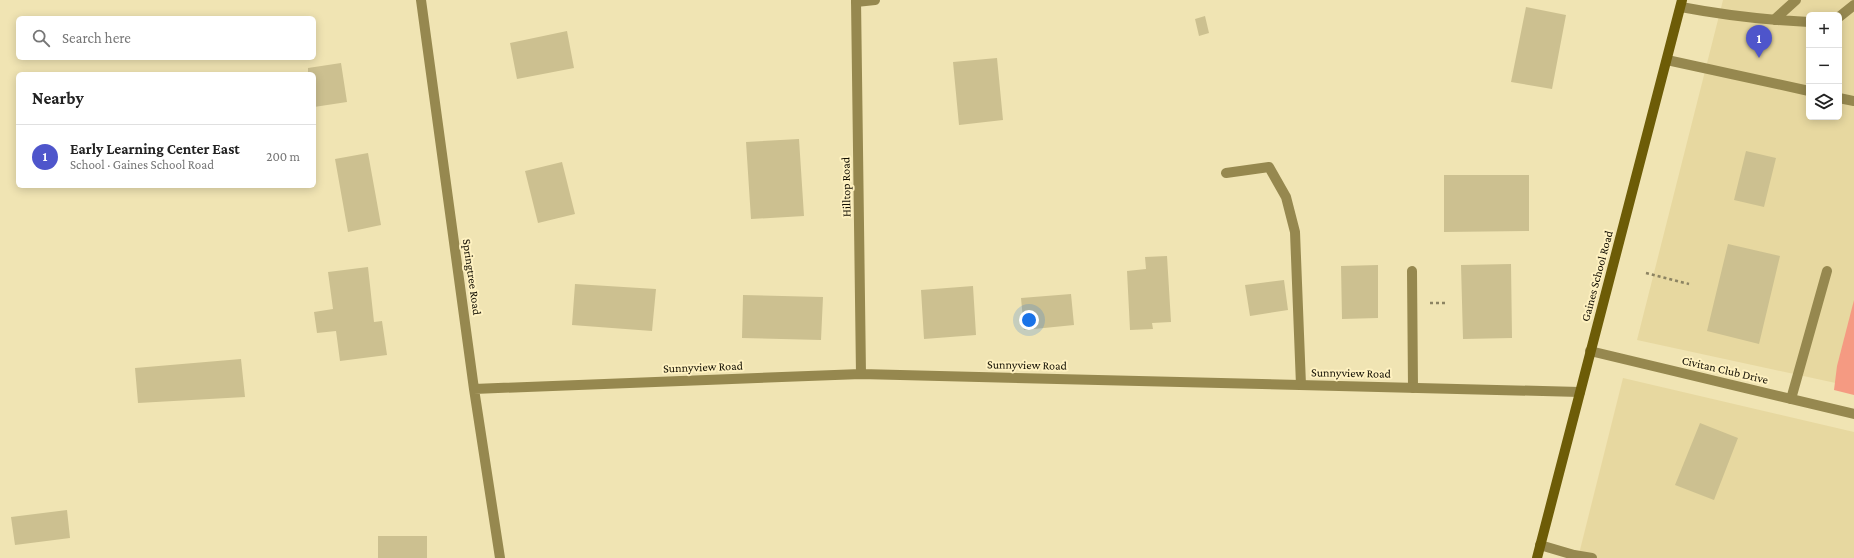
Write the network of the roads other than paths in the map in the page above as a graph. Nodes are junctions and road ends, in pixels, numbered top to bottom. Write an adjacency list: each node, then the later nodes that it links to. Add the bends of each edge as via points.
1 (421, 0): 21 (street, Springtree Road)
2 (875, 0): 4 (street)
3 (1796, 0): 8 (street)
4 (856, 1): 18 (street, Hilltop Road)
5 (1682, 4): 8 (street, via 1711,13); 10 (main road, Gaines School Road)
6 (1854, 5): 7 (street)
7 (1842, 15)
8 (1774, 20): 9 (street)
9 (1806, 22)
10 (1667, 60): 11 (street); 17 (main road, Gaines School Road)
11 (1806, 90)
12 (1842, 99): 13 (street)
13 (1854, 101)
14 (1226, 173): 19 (street, via 1268,167 1286,197 1295,232)
15 (1412, 271): 20 (street)
16 (1827, 271): 23 (street)
17 (1590, 351): 22 (main road, Gaines School Road); 23 (street, Civitan Club Drive)
18 (861, 374): 19 (street, Sunnyview Road); 21 (street, Sunnyview Road)
19 (1301, 385): 20 (street, Sunnyview Road)
20 (1413, 388): 22 (street, Sunnyview Road)
21 (474, 389): 26 (street, Springtree Road)
22 (1580, 392): 25 (main road, Gaines School Road)
23 (1791, 399): 24 (street, Civitan Club Drive)
24 (1854, 414)
25 (1540, 545): 27 (main road, Gaines School Road); 28 (street)
26 (500, 558)
27 (1537, 558)
28 (1592, 558)

